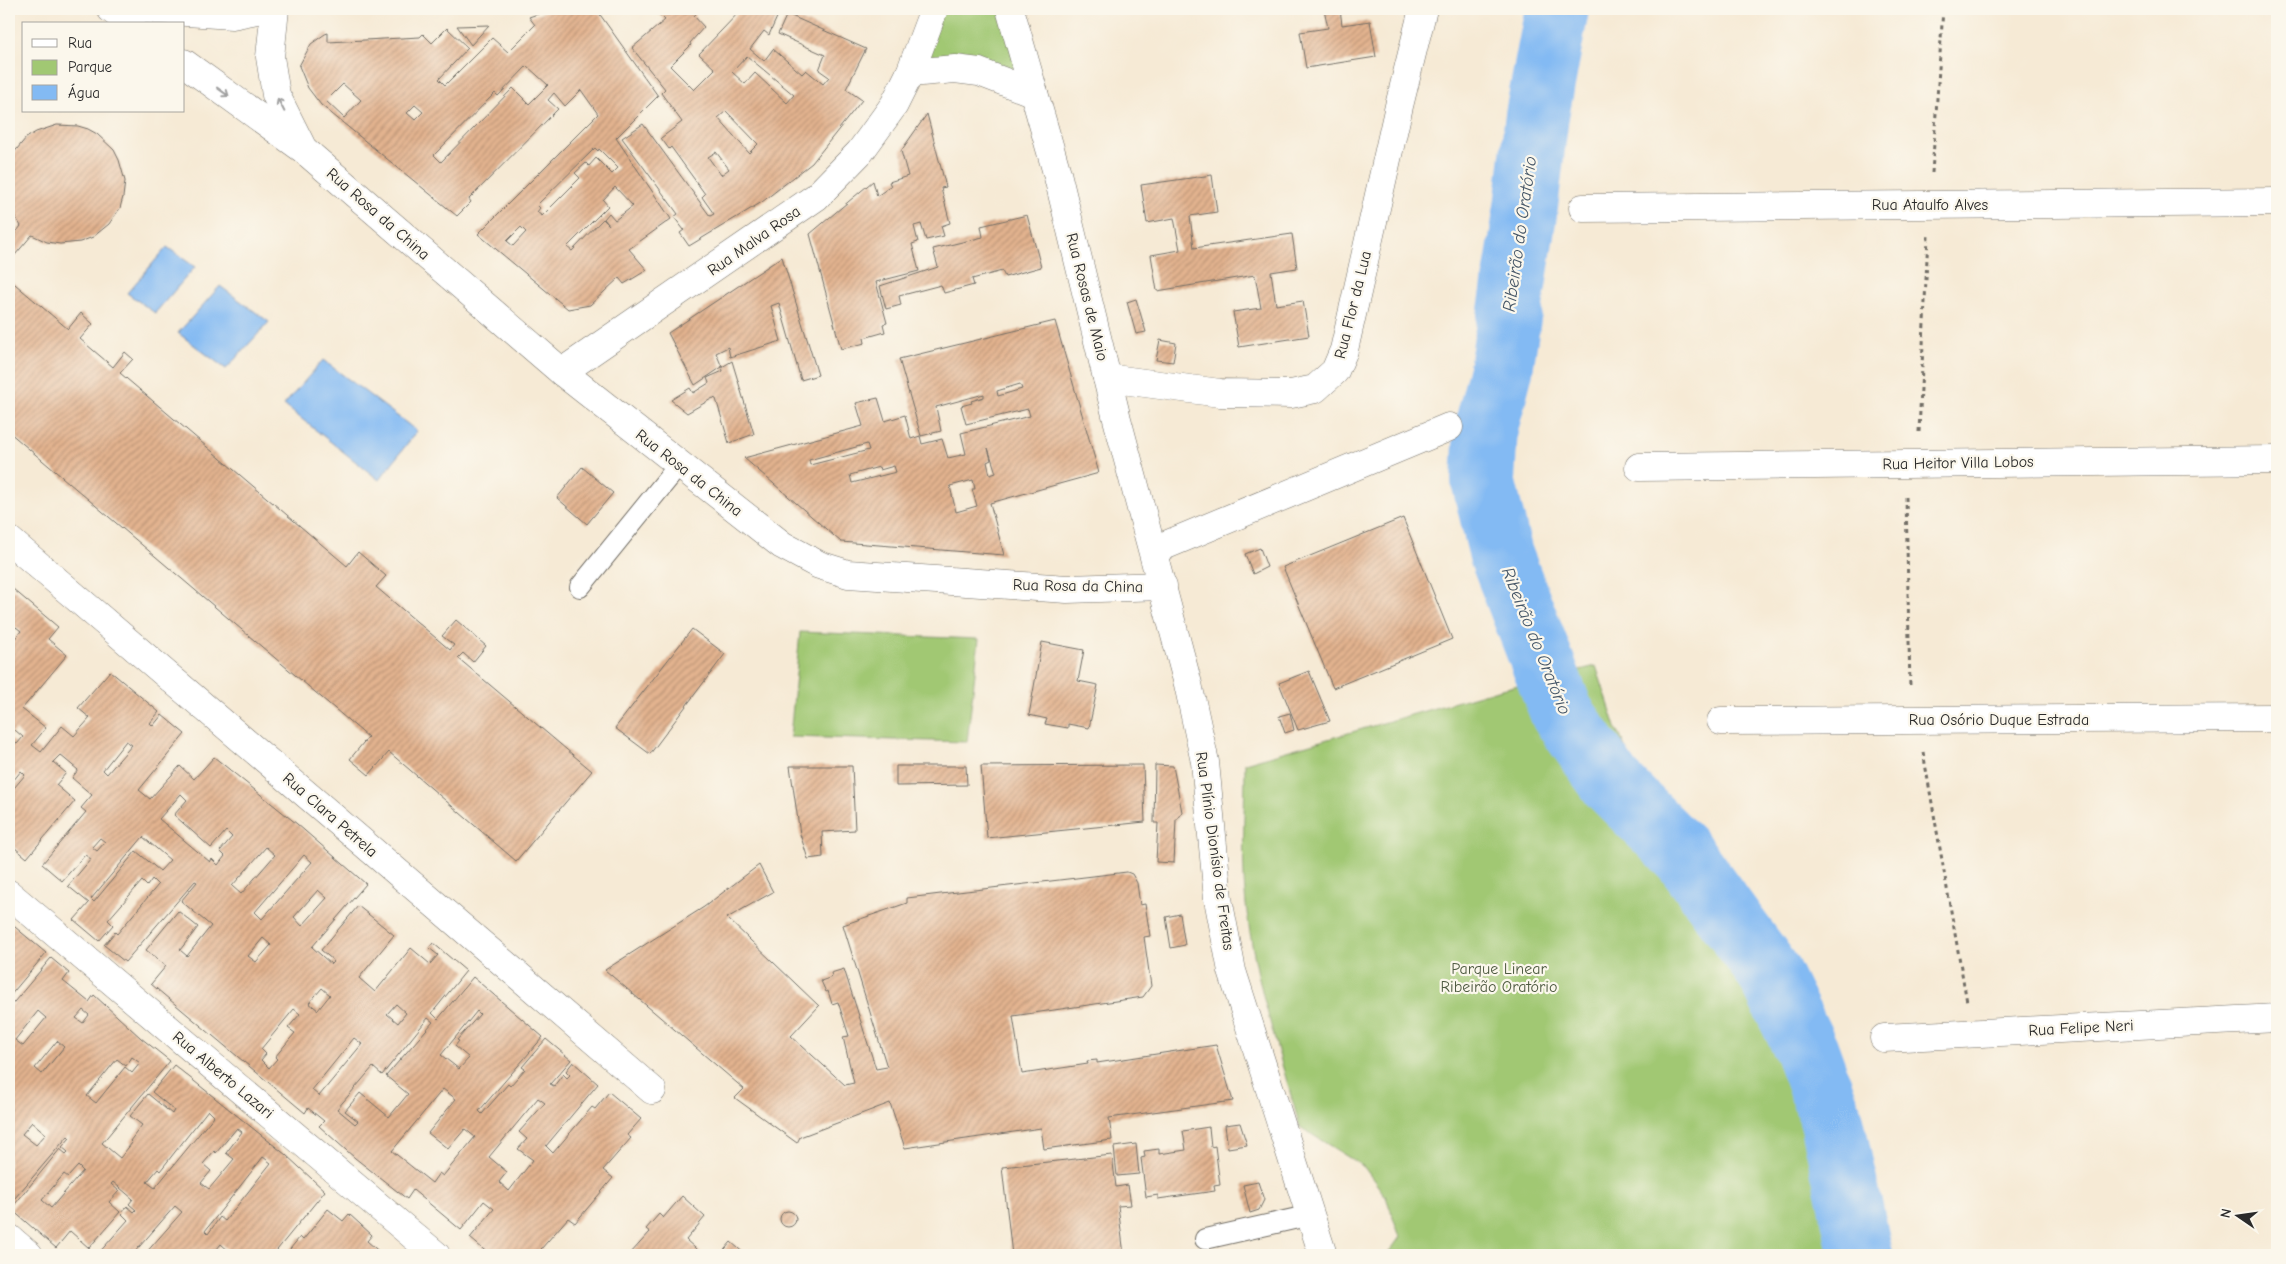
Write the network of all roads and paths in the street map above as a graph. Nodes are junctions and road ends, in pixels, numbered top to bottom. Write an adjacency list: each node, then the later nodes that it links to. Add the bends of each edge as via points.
1 (111, 9): 9 (street)
2 (142, 9): 3 (street, via 232,15)
3 (262, 9)
4 (275, 9): 13 (street, Rua Rosa da China, one-way to 4, via 276,95 270,57)
5 (934, 9): 11 (street, Rua Malva Rosa)
6 (1010, 9): 12 (street, Rua Rosas de Maio)
7 (1423, 9): 18 (street, Rua Flor da Lua, via 1344,350 1335,371 1315,389 1291,394 1220,393)
8 (1943, 9): 15 (path)
9 (128, 22)
10 (185, 64): 13 (street, Rua Rosa da China, one-way to 13)
11 (910, 73): 12 (street, via 955,69 979,72); 17 (street, Rua Malva Rosa, via 894,105 860,152 816,197)
12 (1034, 93): 18 (street, Rua Rosas de Maio)
13 (303, 149): 17 (street, Rua Rosa da China)
14 (2277, 202): 15 (street, Rua Ataulfo Alves)
15 (1929, 205): 16 (street, Rua Ataulfo Alves); 21 (path, via 1918,444)
16 (1583, 208)
17 (562, 372): 22 (street, Rua Rosa da China)
18 (1107, 378): 25 (street, Rua Rosas de Maio)
19 (1449, 427): 25 (street)
20 (2277, 460): 21 (street, Rua Heitor Villa Lobos)
21 (1912, 464): 23 (street, Rua Heitor Villa Lobos); 29 (path, via 1906,485 1910,698)
22 (679, 465): 26 (street, Rua Rosa da China, via 782,545 818,564 848,574 1067,589); 27 (lane)
23 (1639, 467)
24 (9, 540): 35 (street, Rua Clara Petrela)
25 (1154, 550): 26 (street, Rua Rosas de Maio)
26 (1163, 586): 36 (street, Rua Plínio Dionísio de Freitas, via 1205,762 1218,899 1232,971)
27 (580, 587)
28 (2277, 718): 29 (street, Rua Osório Duque Estrada)
29 (1918, 720): 30 (street, Rua Osório Duque Estrada); 33 (path)
30 (1721, 721)
31 (9, 894): 40 (street, Rua Alberto Lazari)
32 (2277, 1018): 33 (street, Rua Felipe Neri)
33 (1972, 1034): 34 (street, Rua Felipe Neri)
34 (1884, 1038)
35 (652, 1090)
36 (1311, 1215): 38 (lane); 41 (street, Rua Plínio Dionísio de Freitas)
37 (9, 1238): 39 (street)
38 (1205, 1239)
39 (28, 1255)
40 (436, 1255)
41 (1322, 1255)

